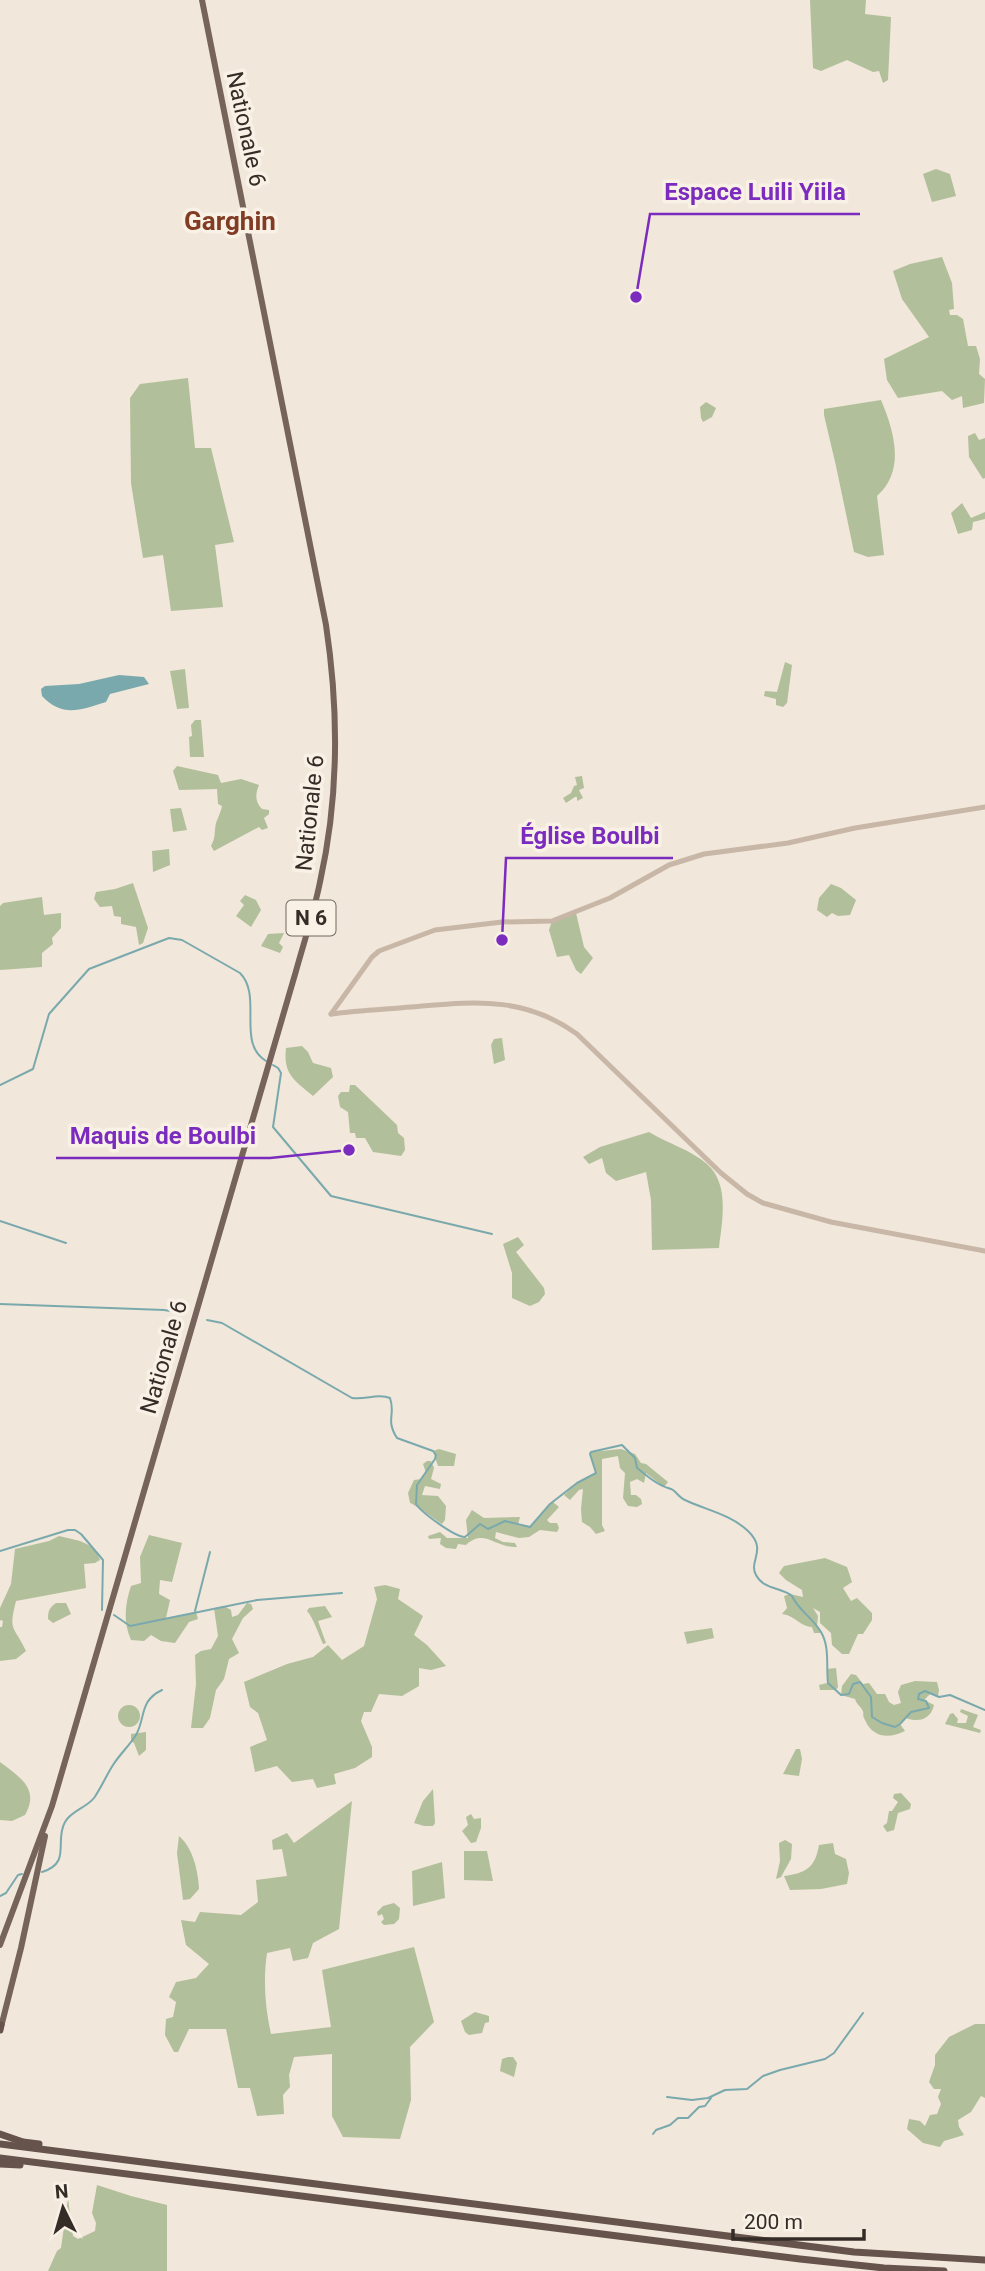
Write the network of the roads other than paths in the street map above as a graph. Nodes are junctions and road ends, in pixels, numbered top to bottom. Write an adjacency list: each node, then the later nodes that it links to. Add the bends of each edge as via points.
1 (202, 0): 4 (main road, Nationale 6 / N 6, via 326,625 335,707 334,793 313,912)
2 (985, 807): 3 (street, via 704,854 669,865 610,898 552,921 482,923 425,933 372,957 331,1014 465,1002 530,1010 577,1034 721,1173 763,1203 831,1222)
3 (985, 1251)
4 (49, 1814): 5 (main road, Nationale 6 / N 6); 6 (main road, Nationale 6 / N 6, via 22,1948)
5 (0, 1945)
6 (0, 2028)
7 (0, 2134): 10 (highway)
8 (0, 2144): 10 (highway)
9 (0, 2158): 12 (highway)
10 (150, 2163): 13 (highway)
11 (0, 2164): 12 (highway)
12 (148, 2177): 14 (highway)
13 (557, 2215): 14 (highway); 15 (highway, via 854,2252)
14 (556, 2228): 16 (highway, via 800,2259)
15 (985, 2260)
16 (944, 2271)

